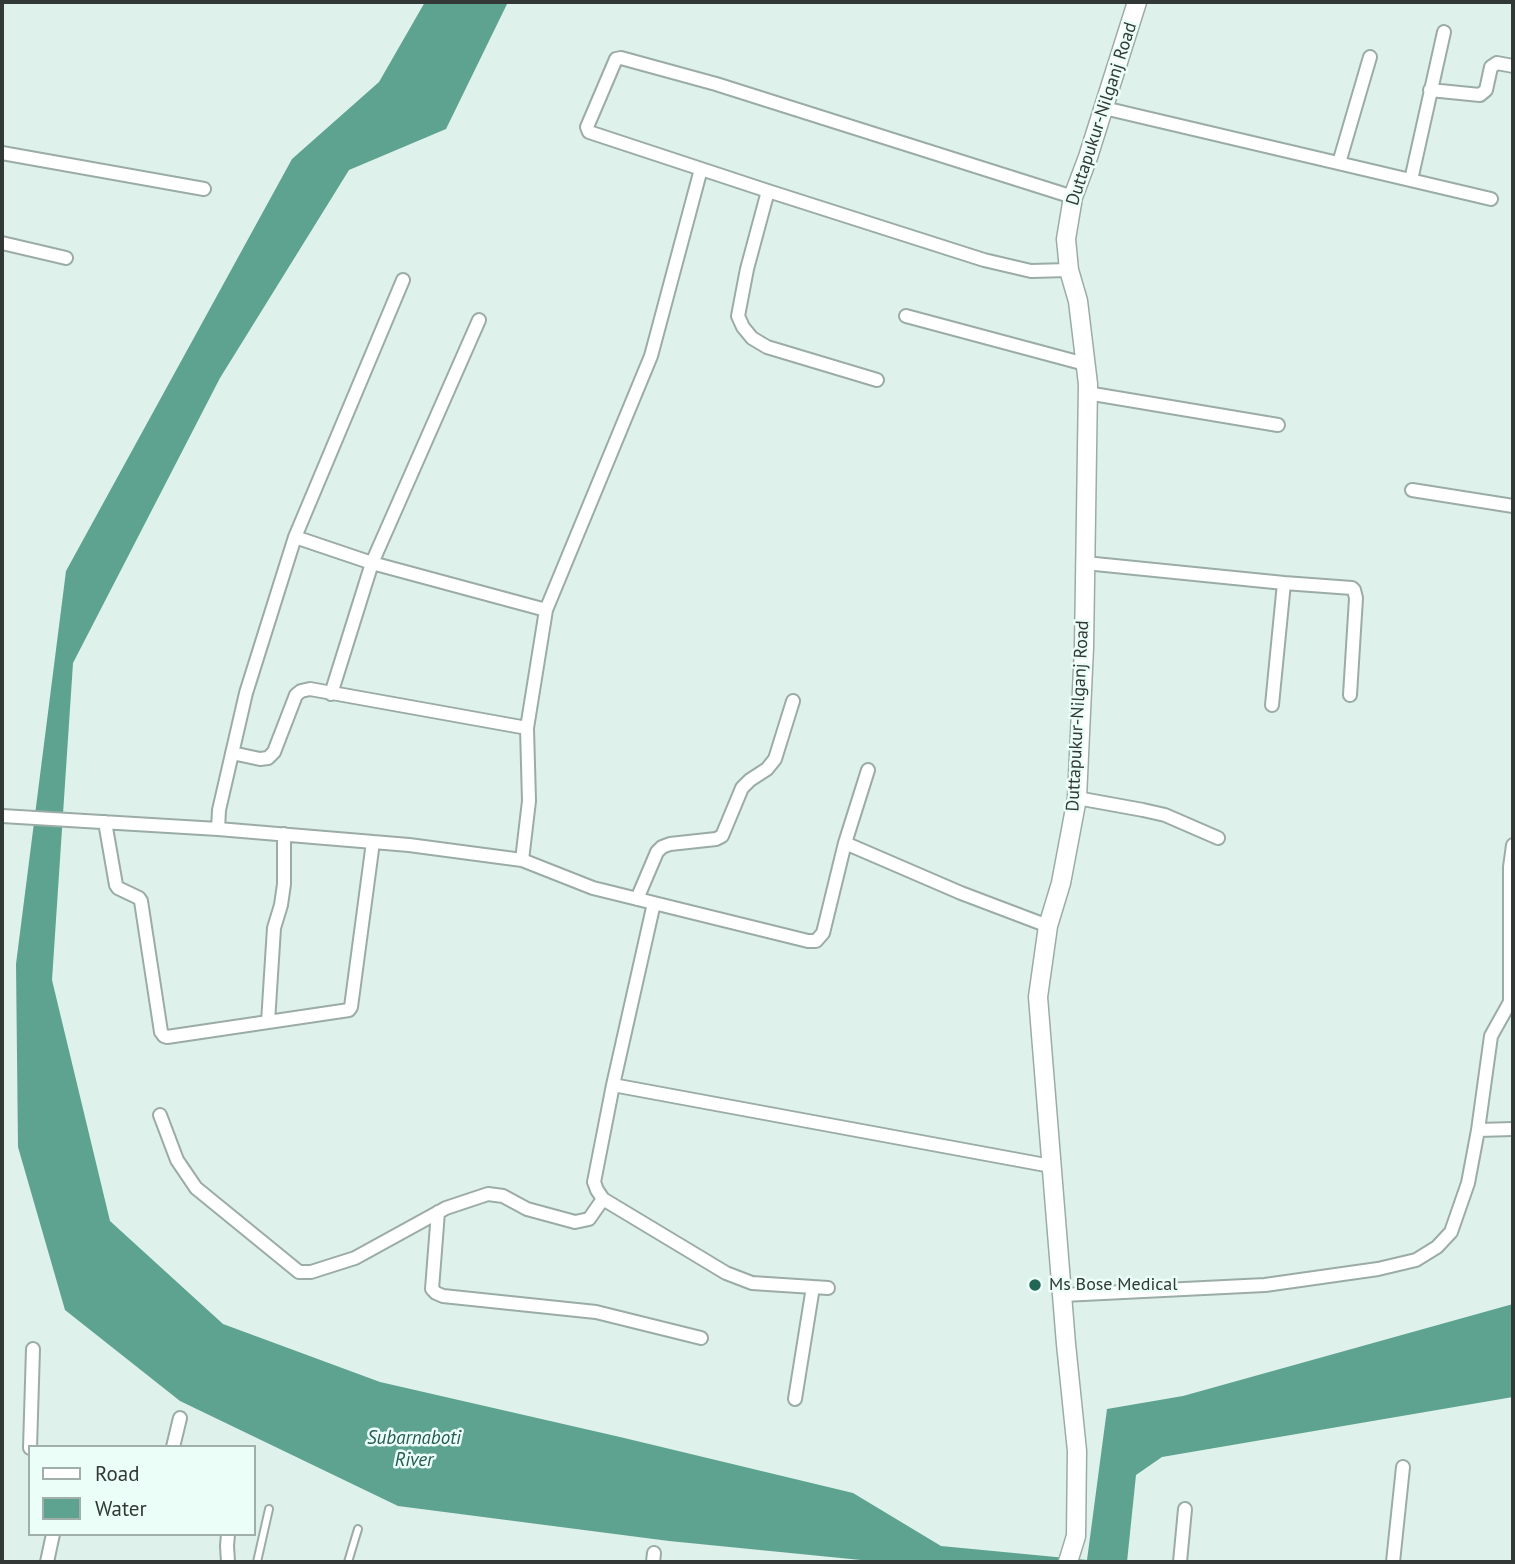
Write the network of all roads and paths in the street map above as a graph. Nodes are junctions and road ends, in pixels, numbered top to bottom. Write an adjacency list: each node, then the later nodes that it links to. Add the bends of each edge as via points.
1 (1137, 2): 6 (main road, Duttapukur-Nilganj Road)
2 (1444, 33): 5 (street)
3 (1370, 57): 8 (street)
4 (1513, 66): 5 (street, via 1491,66 1486,90 1480,95)
5 (1430, 90): 10 (street)
6 (1104, 108): 8 (street); 13 (main road, Duttapukur-Nilganj Road)
7 (2, 153): 11 (street)
8 (1339, 163): 10 (street)
9 (701, 169): 12 (street); 13 (street, via 587,130 616,60 716,84); 31 (street, via 651,356)
10 (1411, 180): 14 (street)
11 (204, 189)
12 (768, 191): 17 (street, via 1014,268); 22 (street, via 738,316 743,327 767,346)
13 (1073, 197): 17 (main road, Duttapukur-Nilganj Road, via 1066,239)
14 (1492, 199)
15 (2, 243): 16 (street)
16 (66, 258)
17 (1069, 270): 21 (main road, Duttapukur-Nilganj Road)
18 (403, 280): 27 (street)
19 (906, 316): 21 (street)
20 (479, 320): 28 (street)
21 (1085, 364): 23 (main road, Duttapukur-Nilganj Road)
22 (877, 380)
23 (1087, 393): 24 (street); 29 (main road, Duttapukur-Nilganj Road)
24 (1278, 425)
25 (1412, 490): 26 (street)
26 (1513, 506)
27 (295, 537): 28 (street); 37 (street)
28 (372, 563): 31 (street); 32 (street)
29 (1085, 563): 30 (street); 39 (main road, Duttapukur-Nilganj Road)
30 (1284, 583): 33 (street, via 1354,590); 35 (street)
31 (546, 610): 36 (street)
32 (331, 694): 36 (street); 37 (street, via 310,689 296,695 268,758)
33 (1350, 695)
34 (793, 701): 49 (street, via 775,759 743,788 722,836 662,847)
35 (1272, 705)
36 (527, 728): 48 (street, via 529,801)
37 (232, 753): 42 (street)
38 (868, 770): 46 (street)
39 (1077, 798): 44 (street, via 1165,816); 51 (main road, Duttapukur-Nilganj Road)
40 (2, 816): 41 (street)
41 (105, 822): 42 (street); 53 (street, via 116,885 141,901 164,1036)
42 (218, 829): 43 (street)
43 (284, 835): 45 (street); 53 (street, via 284,884 274,928)
44 (1218, 838)
45 (373, 842): 48 (street); 53 (street, via 351,1007)
46 (845, 842): 50 (street, via 823,933 816,941); 51 (street)
47 (1513, 845): 52 (street)
48 (522, 860): 49 (street, via 593,888)
49 (637, 899): 50 (street)
50 (654, 903): 54 (street)
51 (1048, 926): 58 (main road, Duttapukur-Nilganj Road, via 1038,997)
52 (1511, 1000): 57 (street, via 1491,1036)
53 (268, 1022)
54 (613, 1085): 58 (street); 59 (street, via 594,1182)
55 (160, 1115): 60 (street, via 177,1160 196,1188 299,1272 355,1258)
56 (1513, 1129): 57 (street)
57 (1478, 1130): 63 (street, via 1468,1183 1451,1232 1416,1260 1265,1285)
58 (1051, 1166): 63 (main road, Duttapukur-Nilganj Road)
59 (603, 1199): 60 (street, via 583,1222 532,1211 496,1194); 61 (street, via 726,1273 752,1283)
60 (438, 1212): 64 (street, via 432,1289 436,1293 596,1312)
61 (813, 1287): 62 (street); 66 (street)
62 (828, 1288)
63 (1063, 1296): 80 (main road, Duttapukur-Nilganj Road, via 1077,1451 1076,1536)
64 (701, 1338)
65 (33, 1349): 68 (street)
66 (795, 1399)
67 (180, 1418): 69 (street)
68 (30, 1445)
69 (173, 1445)
70 (1403, 1467): 82 (street)
71 (270, 1509): 78 (lane)
72 (1185, 1509): 81 (street)
73 (358, 1529): 79 (lane)
74 (53, 1536): 76 (street)
75 (228, 1536): 77 (street)
76 (47, 1562)
77 (228, 1562)
78 (257, 1562)
79 (348, 1562)
80 (1068, 1562)
81 (1180, 1562)
82 (1393, 1562)

